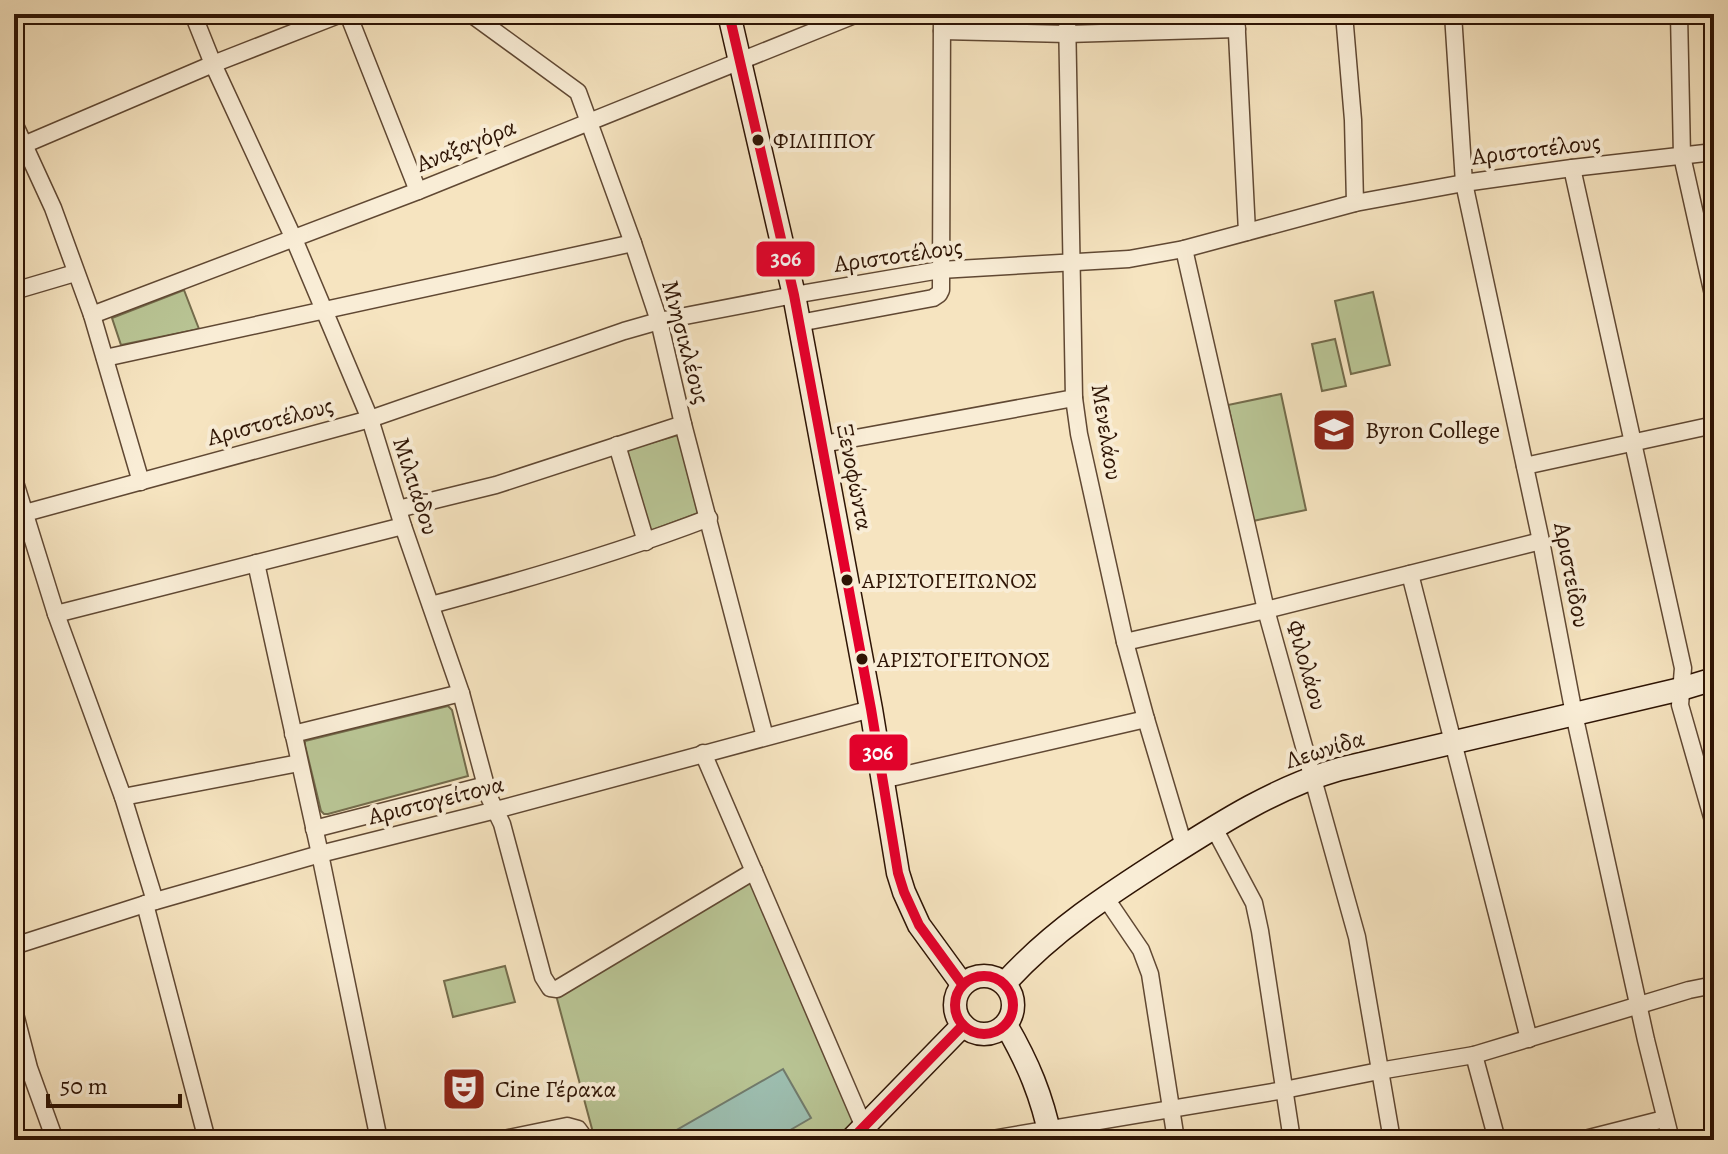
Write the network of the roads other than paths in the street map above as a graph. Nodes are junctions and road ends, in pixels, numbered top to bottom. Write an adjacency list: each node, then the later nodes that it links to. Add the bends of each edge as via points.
1 (193, 14): 15 (street, Μιλτιάδου)
2 (341, 14): 15 (street)
3 (348, 14): 23 (street)
4 (471, 14): 16 (street, Μνησικλέους, via 578,92)
5 (729, 14): 14 (street, Ξενοφώντα)
6 (857, 14): 14 (street, Αναξαγόρα)
7 (1067, 14): 13 (street, Μενελάου)
8 (1344, 14): 24 (street)
9 (1453, 14): 22 (street, Αριστείδου)
10 (1679, 14): 20 (street)
11 (1236, 22): 13 (street); 25 (street)
12 (942, 23): 13 (street); 30 (street)
13 (1067, 34): 29 (street, Μενελάου)
14 (739, 63): 16 (street, Αναξαγόρα); 33 (street, Ξενοφώντα)
15 (213, 64): 18 (street); 26 (street, Μιλτιάδου)
16 (589, 121): 23 (street, Αναξαγόρα); 27 (street, Μνησικλέους)
17 (14, 123): 18 (street)
18 (19, 148): 31 (street, via 53,208)
19 (1714, 152): 20 (street, Αριστοτέλους)
20 (1682, 156): 21 (street, Αριστοτέλους); 34 (street)
21 (1572, 168): 22 (street, Αριστοτέλους); 44 (street)
22 (1464, 183): 24 (street, Αριστοτέλους); 47 (street, Αριστείδου)
23 (418, 191): 26 (street, Αναξαγόρα)
24 (1355, 203): 25 (street, Αριστοτέλους)
25 (1247, 232): 28 (street, Αριστοτέλους)
26 (294, 239): 35 (street, Μιλτιάδου); 36 (street, Αναξαγόρα)
27 (633, 243): 35 (street); 37 (street, Μνησικλέους)
28 (1184, 249): 29 (street, Αριστοτέλους); 59 (street, Φιλολάου)
29 (1071, 264): 30 (street, Αριστοτέλους); 40 (street, Μενελάου)
30 (940, 270): 33 (street, Αριστοτέλους); 38 (street, via 941,290 933,298)
31 (75, 273): 32 (street); 36 (street)
32 (14, 291)
33 (794, 295): 37 (street, Αριστοτέλους); 38 (street, Ξενοφώντα)
34 (1714, 299)
35 (324, 311): 39 (street); 41 (street, Μιλτιάδου)
36 (92, 315): 39 (street)
37 (659, 321): 41 (street, Αριστοτέλους); 42 (street, Μνησικλέους)
38 (799, 323): 45 (street, Ξενοφώντα)
39 (105, 358): 49 (street)
40 (1074, 398): 45 (street); 61 (street, Μενελάου)
41 (370, 419): 49 (street, Αριστοτέλους); 50 (street, Μιλτιάδου)
42 (683, 424): 46 (street); 52 (street, Μνησικλέους)
43 (1714, 425): 44 (street)
44 (1632, 442): 47 (street); 63 (street, via 1683,668)
45 (823, 444): 65 (street, Ξενοφώντα)
46 (617, 445): 50 (street, via 496,485); 55 (street)
47 (1525, 466): 54 (street, Αριστείδου)
48 (14, 479): 51 (street)
49 (141, 482): 51 (street, Αριστοτέλους)
50 (398, 509): 53 (street, Μιλτιάδου)
51 (19, 515): 60 (street)
52 (709, 518): 55 (street); 69 (street, Μνησικλέους)
53 (403, 526): 56 (street); 58 (street, Μιλτιάδου)
54 (1541, 541): 57 (street); 66 (street, Αριστείδου)
55 (646, 542): 58 (street)
56 (256, 563): 60 (street); 68 (street)
57 (1410, 574): 59 (street); 70 (street)
58 (431, 605): 64 (street, Μιλτιάδου)
59 (1266, 610): 61 (street); 73 (street, Φιλολάου)
60 (56, 614): 76 (street)
61 (1125, 642): 67 (street, Μενελάου)
62 (1714, 679): 63 (street, Λεωνίδα)
63 (1681, 689): 66 (street, Λεωνίδα); 78 (street, via 1680,705)
64 (461, 693): 68 (street); 75 (street, Μιλτιάδου)
65 (871, 709): 69 (street, Αριστογείτονα); 74 (street, Ξενοφώντα)
66 (1574, 714): 70 (street, Λεωνίδα); 90 (street, Αριστείδου)
67 (1146, 719): 74 (street); 81 (street, Μενελάου)
68 (293, 734): 72 (street)
69 (765, 737): 71 (street, Αριστογείτονα)
70 (1453, 742): 73 (street, Λεωνίδα); 94 (street)
71 (703, 753): 77 (street, Αριστογείτονα); 83 (street)
72 (299, 763): 76 (street); 80 (street)
73 (1314, 777): 79 (street, Λεωνίδα); 96 (street, Φιλολάου, via 1357,937)
74 (882, 780): 88 (street, Ξενοφώντα, via 904,892 919,925)
75 (486, 785): 77 (street, Μιλτιάδου); 80 (street)
76 (123, 797): 85 (street)
77 (496, 810): 82 (street, Αριστογείτονα); 83 (street, Μιλτιάδου, via 550,988 557,989)
78 (1714, 824)
79 (1214, 828): 81 (street, Λεωνίδα); 97 (street, via 1254,903)
80 (314, 829): 82 (street)
81 (1184, 846): 84 (street, Λεωνίδα)
82 (320, 854): 85 (street, Αριστογείτονα); 105 (street)
83 (754, 871): 101 (street)
84 (1105, 897): 87 (street, Λεωνίδα, via 1054,934); 98 (street, via 1141,950 1150,974)
85 (150, 903): 86 (street, Αριστογείτονα); 104 (street)
86 (14, 946)
87 (1005, 983): 88 (street, via 988,975); 93 (street, via 1013,999)
88 (962, 984): 92 (street, via 955,1009)
89 (1714, 985): 90 (street)
90 (1639, 1006): 94 (street); 99 (street, Αριστείδου)
91 (14, 1010): 103 (street)
92 (963, 1025): 93 (street, via 979,1034); 101 (street)
93 (1006, 1025): 102 (street, via 1039,1092)
94 (1529, 1039): 95 (street)
95 (1474, 1055): 96 (street); 111 (street)
96 (1379, 1071): 97 (street); 110 (street, Φιλολάου)
97 (1284, 1090): 98 (street); 109 (street)
98 (1171, 1109): 102 (street); 108 (street)
99 (1664, 1119): 112 (street); 113 (street, Αριστείδου)
100 (582, 1134): 106 (street, via 567,1126)
101 (857, 1134)
102 (1050, 1135): 107 (street)
103 (55, 1140)
104 (207, 1140)
105 (379, 1140)
106 (499, 1140)
107 (986, 1140)
108 (1176, 1140)
109 (1292, 1140)
110 (1392, 1140)
111 (1497, 1140)
112 (1581, 1140)
113 (1671, 1140)

